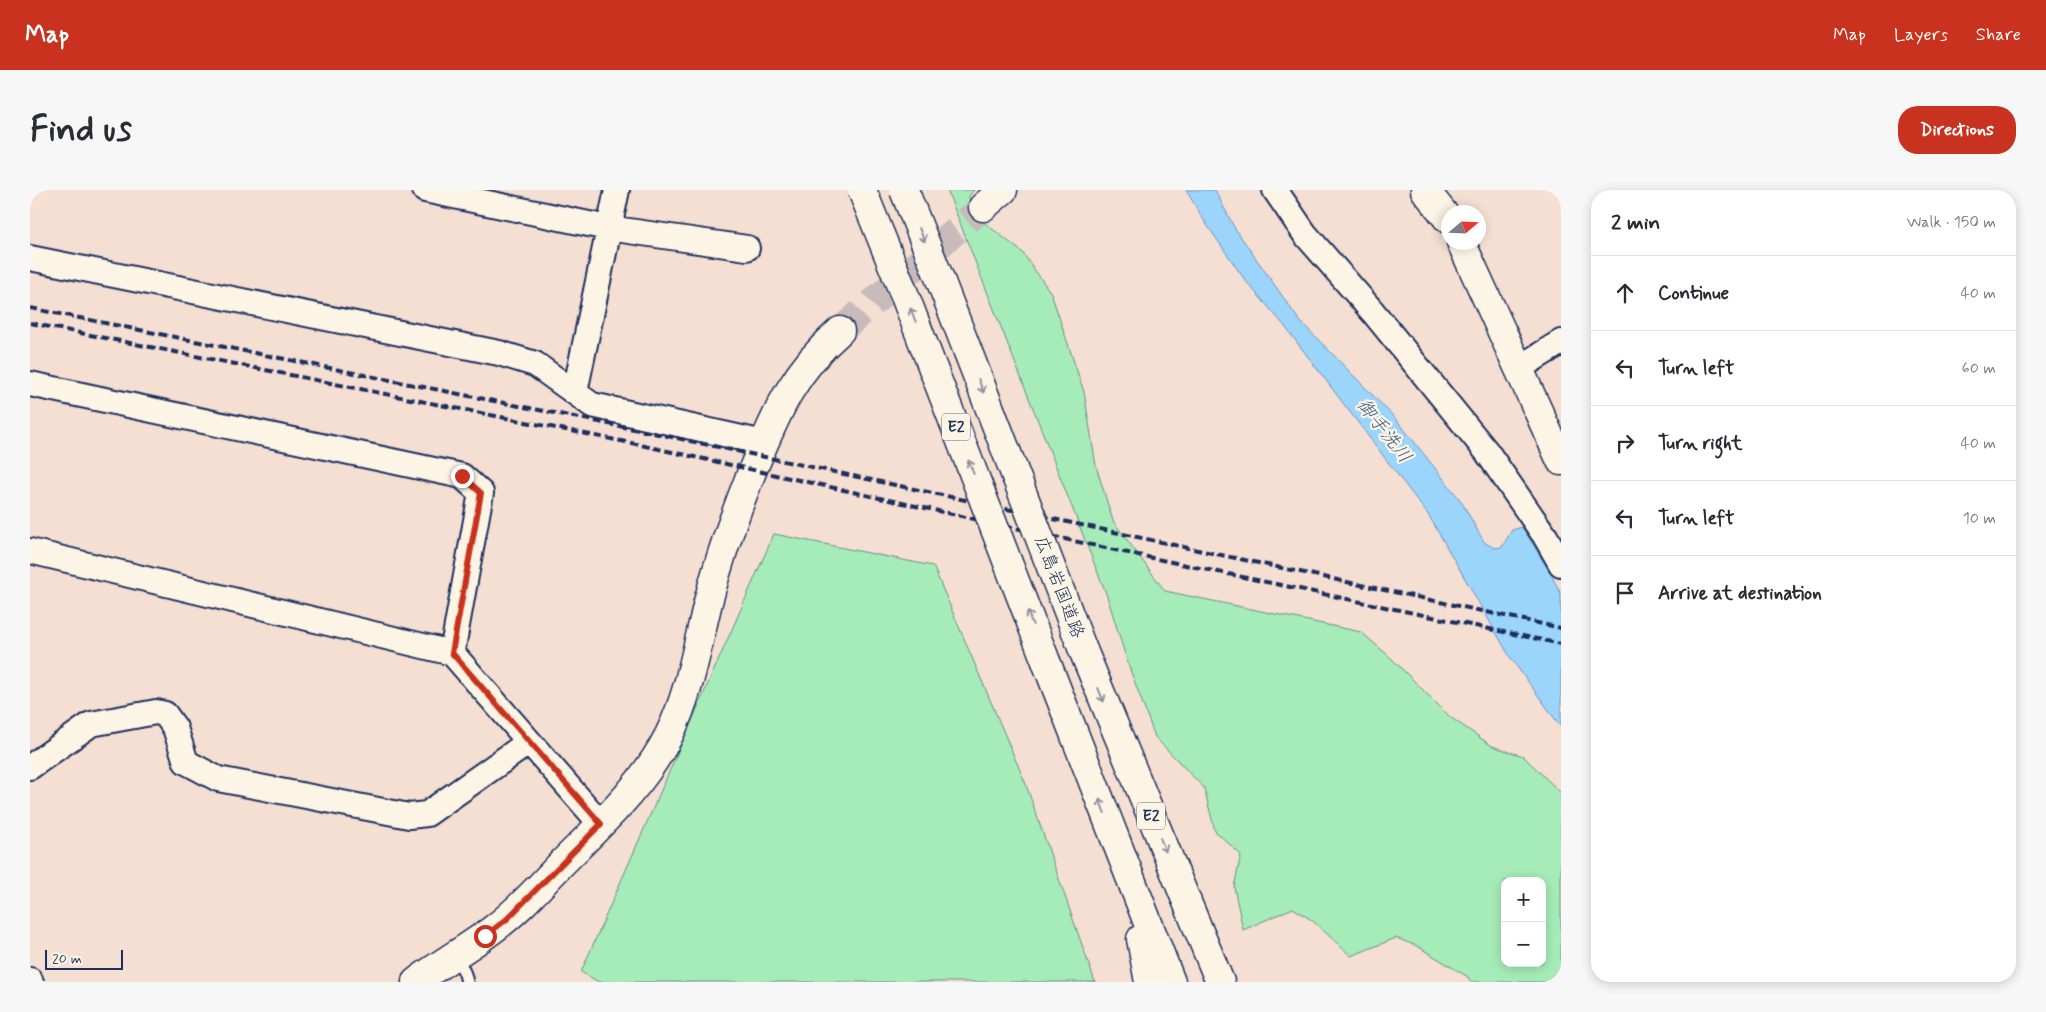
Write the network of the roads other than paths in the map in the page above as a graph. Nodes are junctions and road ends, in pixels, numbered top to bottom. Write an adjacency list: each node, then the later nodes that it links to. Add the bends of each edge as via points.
1 (426, 190): 8 (street)
2 (617, 190): 8 (street)
3 (862, 190): 27 (main road, E2, one-way to 3, bridge)
4 (904, 190): 33 (main road, 広島岩国道路 / E2, one-way to 33, bridge, via 1083,650)
5 (1275, 190): 20 (street, via 1305,234 1487,452)
6 (1425, 190): 7 (main road)
7 (1441, 210)
8 (608, 228): 9 (street); 16 (street)
9 (747, 248)
10 (1466, 250): 14 (main road)
11 (30, 258): 16 (street, via 499,353 535,364)
12 (840, 331): 17 (main road, via 808,363 790,388)
13 (1561, 342): 14 (street)
14 (1519, 368): 18 (main road)
15 (30, 384): 21 (street, via 462,476 481,493)
16 (575, 392): 17 (street, via 592,405)
17 (764, 444): 26 (main road, via 721,554 689,680 672,727 637,786)
18 (1561, 461)
19 (30, 551): 21 (street)
20 (1561, 564)
21 (452, 653): 22 (street)
22 (529, 742): 24 (street, via 427,814 409,816 218,779 186,762 175,728 165,714 156,712 91,724); 26 (street)
23 (30, 744): 24 (street)
24 (53, 750): 25 (street)
25 (30, 767)
26 (601, 824): 28 (main road, via 507,919)
27 (1112, 831): 31 (main road, via 1133,900); 32 (main road, E2)
28 (456, 954): 29 (main road); 30 (lane)
29 (416, 982)
30 (467, 982)
31 (1149, 982)
32 (1171, 982)
33 (1220, 982)

